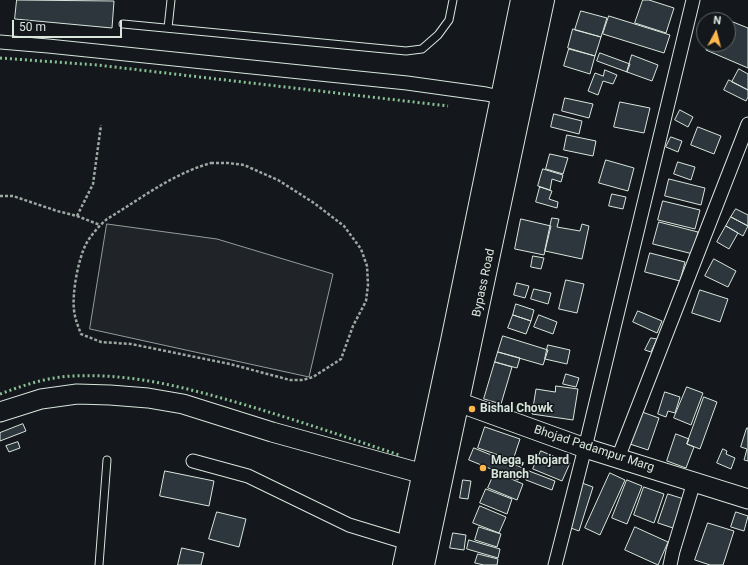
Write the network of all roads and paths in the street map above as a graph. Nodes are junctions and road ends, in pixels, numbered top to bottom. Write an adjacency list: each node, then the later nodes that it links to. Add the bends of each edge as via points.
1 (169, 0): 7 (lane)
2 (453, 0): 7 (lane, via 449,20 438,35 422,49 406,51)
3 (522, 0): 9 (highway, Bypass Road)
4 (543, 0): 9 (highway, Bypass Road)
5 (693, 0): 17 (street)
6 (123, 24): 7 (lane)
7 (168, 28)
8 (0, 42): 9 (street, via 407,83)
9 (512, 100): 15 (highway, Bypass Road)
10 (748, 124): 18 (street)
11 (100, 125): 13 (path, via 93,184)
12 (0, 196): 13 (path, via 13,196)
13 (77, 216): 14 (path)
14 (100, 225): 14 (path, via 164,182 198,167 228,162 244,165 278,180 344,226 361,249 367,266 366,301 341,359 313,377 303,380 290,380 230,364 131,344 101,342 81,334 74,308 80,258 86,243)
15 (449, 400): 17 (street, Bhojad Padampur Marg); 21 (highway, Bypass Road)
16 (0, 412): 21 (street, via 41,399 77,394 148,398 183,404 272,432)
17 (585, 448): 18 (street, Bhojad Padampur Marg); 28 (street)
18 (618, 458): 22 (street, Bhojad Padampur Marg)
19 (107, 460): 25 (lane)
20 (193, 461): 24 (street, via 248,476 349,525)
21 (433, 476): 24 (highway, Bypass Road); 27 (highway, Bypass Road)
22 (694, 482): 23 (street, Bhojad Padampur Marg); 29 (street)
23 (748, 499)
24 (408, 543): 26 (highway, Bypass Road)
25 (99, 565)
26 (404, 565)
27 (423, 565)
28 (555, 565)
29 (670, 565)

